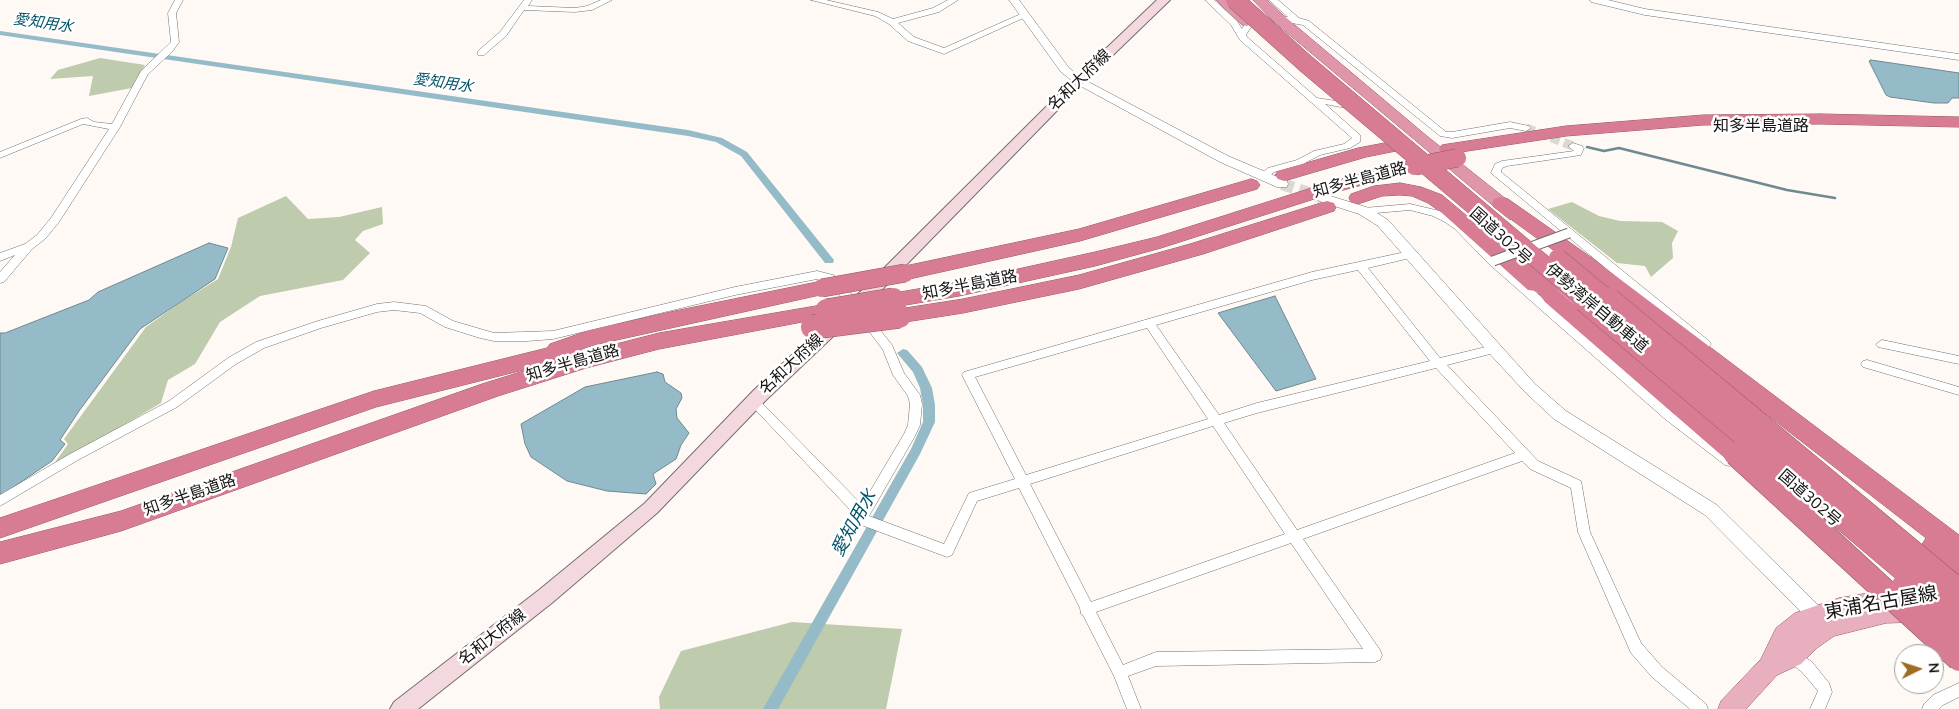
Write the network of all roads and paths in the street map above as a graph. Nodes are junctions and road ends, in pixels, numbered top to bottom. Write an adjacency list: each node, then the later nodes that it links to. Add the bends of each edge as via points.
1 (179, 0): 30 (street, via 172,13 175,42 144,73)
2 (528, 0): 16 (street)
3 (608, 0): 16 (street, via 575,10)
4 (815, 0): 15 (street)
5 (954, 0): 20 (street, via 936,10)
6 (1014, 0): 17 (street)
7 (1164, 0): 25 (main road, 名和大府線)
8 (1209, 0): 21 (street)
9 (1223, 0): 21 (highway, 国道302号)
10 (1234, 0): 59 (highway, 伊勢湾岸自動車道, bridge, via 1305,64)
11 (1252, 0): 49 (highway, 伊勢湾岸自動車道, bridge)
12 (1260, 0): 18 (highway, 国道302号)
13 (1273, 0): 19 (street)
14 (1595, 0): 23 (street, via 1646,12)
15 (828, 1): 20 (street, via 866,10)
16 (522, 8): 22 (street, via 502,34)
17 (1026, 15): 20 (street, via 944,51 911,38); 25 (street, via 1065,70)
18 (1278, 18): 19 (street); 26 (highway, 国道302号)
19 (1297, 20): 24 (street)
20 (892, 22)
21 (1246, 30): 27 (street); 28 (highway, 国道302号)
22 (481, 53)
23 (1959, 57)
24 (1365, 72): 26 (street, via 1363,76); 31 (street, via 1443,134 1510,125)
25 (1080, 81): 40 (street, via 1224,159); 57 (main road, 名和大府線)
26 (1368, 92): 33 (highway, 国道302号)
27 (1314, 100): 28 (street); 40 (street, via 1357,140 1271,170)
28 (1346, 104): 36 (highway, 国道302号)
29 (1959, 122): 37 (highway, 知多半島道路, via 1821,118 1703,120 1566,131)
30 (114, 127): 35 (street, via 81,122); 46 (street, via 56,220)
31 (1526, 128)
32 (1959, 130): 37 (highway, 知多半島道路, via 1789,126 1688,128 1574,138)
33 (1423, 140): 36 (highway); 37 (highway, 国道302号)
34 (1573, 146): 45 (street, via 1579,148 1578,153 1505,163 1498,166 1496,173)
35 (0, 155)
36 (1401, 158): 37 (highway, 知多半島道路, bridge); 38 (highway, 国道302号); 39 (highway, via 1364,152); 55 (highway, 知多半島道路, via 1330,188 1161,242)
37 (1455, 159): 38 (highway); 43 (highway, 国道302号)
38 (1432, 178): 41 (highway); 51 (highway, 国道302号)
39 (1283, 180): 40 (street)
40 (1257, 181): 56 (highway, bridge, via 1080,235 905,273)
41 (1380, 190): 44 (highway); 54 (highway, via 1415,191 1435,199)
42 (1325, 202): 44 (street); 55 (highway, via 1196,248 1079,282 963,306)
43 (1501, 203): 75 (highway, via 1558,242); 78 (highway, 国道302号)
44 (1361, 204): 47 (street, via 1383,223); 50 (street, via 1410,207 1436,213 1459,227)
45 (1569, 233): 50 (street, bridge); 68 (street, via 1722,359)
46 (29, 246): 48 (street); 53 (street)
47 (1410, 255): 52 (street); 61 (street)
48 (0, 257)
49 (1557, 257): 77 (highway, bridge); 79 (highway, 伊勢湾岸自動車道, bridge)
50 (1493, 261): 81 (street, via 1669,416 1726,458)
51 (1528, 262): 54 (highway); 80 (highway, 国道302号, via 1616,340 1783,476)
52 (1362, 266): 58 (street, via 1312,276); 63 (street)
53 (0, 279)
54 (1552, 297): 88 (highway, bridge, via 1736,454)
55 (895, 302): 56 (highway, bridge); 56 (highway, 知多半島道路)
56 (822, 306): 73 (highway, 知多半島道路, via 658,330 374,400); 76 (highway, 知多半島道路, via 659,341 552,369 121,521)
57 (855, 307): 66 (main road, 名和大府線); 66 (street, via 888,348 916,404 909,436 863,515); 71 (street, via 837,283 817,275 735,291 594,326 528,337 480,334 456,327 422,309 377,308 260,345 173,404)
58 (1150, 324): 67 (street); 70 (street, via 968,376)
59 (1618, 328): 83 (highway, 伊勢湾岸自動車道, bridge); 86 (highway, bridge)
60 (1882, 344): 62 (street)
61 (1494, 349): 63 (street); 84 (street, via 1560,415 1711,510)
62 (1959, 360)
63 (1437, 362): 67 (street, via 1258,408); 69 (street)
64 (1867, 364): 65 (street)
65 (1959, 391)
66 (754, 402): 92 (main road, 名和大府線, via 651,508 546,596)
67 (1216, 422): 70 (street); 74 (street)
68 (1839, 449)
69 (1524, 455): 74 (street); 94 (street, via 1534,465 1577,485 1584,532 1636,648 1656,672)
70 (1023, 482): 72 (street, via 972,497 947,551); 82 (street)
71 (0, 501)
72 (863, 519)
73 (0, 528)
74 (1295, 536): 82 (street); 90 (street, via 1375,656 1156,659)
75 (1959, 549)
76 (0, 554)
77 (1959, 567)
78 (1959, 575)
79 (1959, 592): 80 (main road, 東浦名古屋線)
80 (1918, 595): 81 (main road, 東浦名古屋線); 83 (highway, 国道302号)
81 (1889, 599): 84 (main road, 東浦名古屋線, via 1839,608)
82 (1086, 610): 90 (street)
83 (1952, 613): 84 (main road, 東浦名古屋線, via 1886,612); 85 (highway, 国道302号)
84 (1822, 621): 87 (main road, 東浦名古屋線); 89 (main road, 東浦名古屋線, via 1803,620 1784,636)
85 (1959, 630)
86 (1959, 637)
87 (1793, 656): 89 (main road, 東浦名古屋線); 96 (street, via 1824,688 1824,697)
88 (1959, 659)
89 (1769, 667): 95 (main road, 東浦名古屋線)
90 (1120, 673): 93 (street)
91 (1959, 690): 97 (street, via 1938,700)
92 (401, 709)
93 (1134, 709)
94 (1701, 709)
95 (1730, 709)
96 (1817, 709)
97 (1929, 709)

